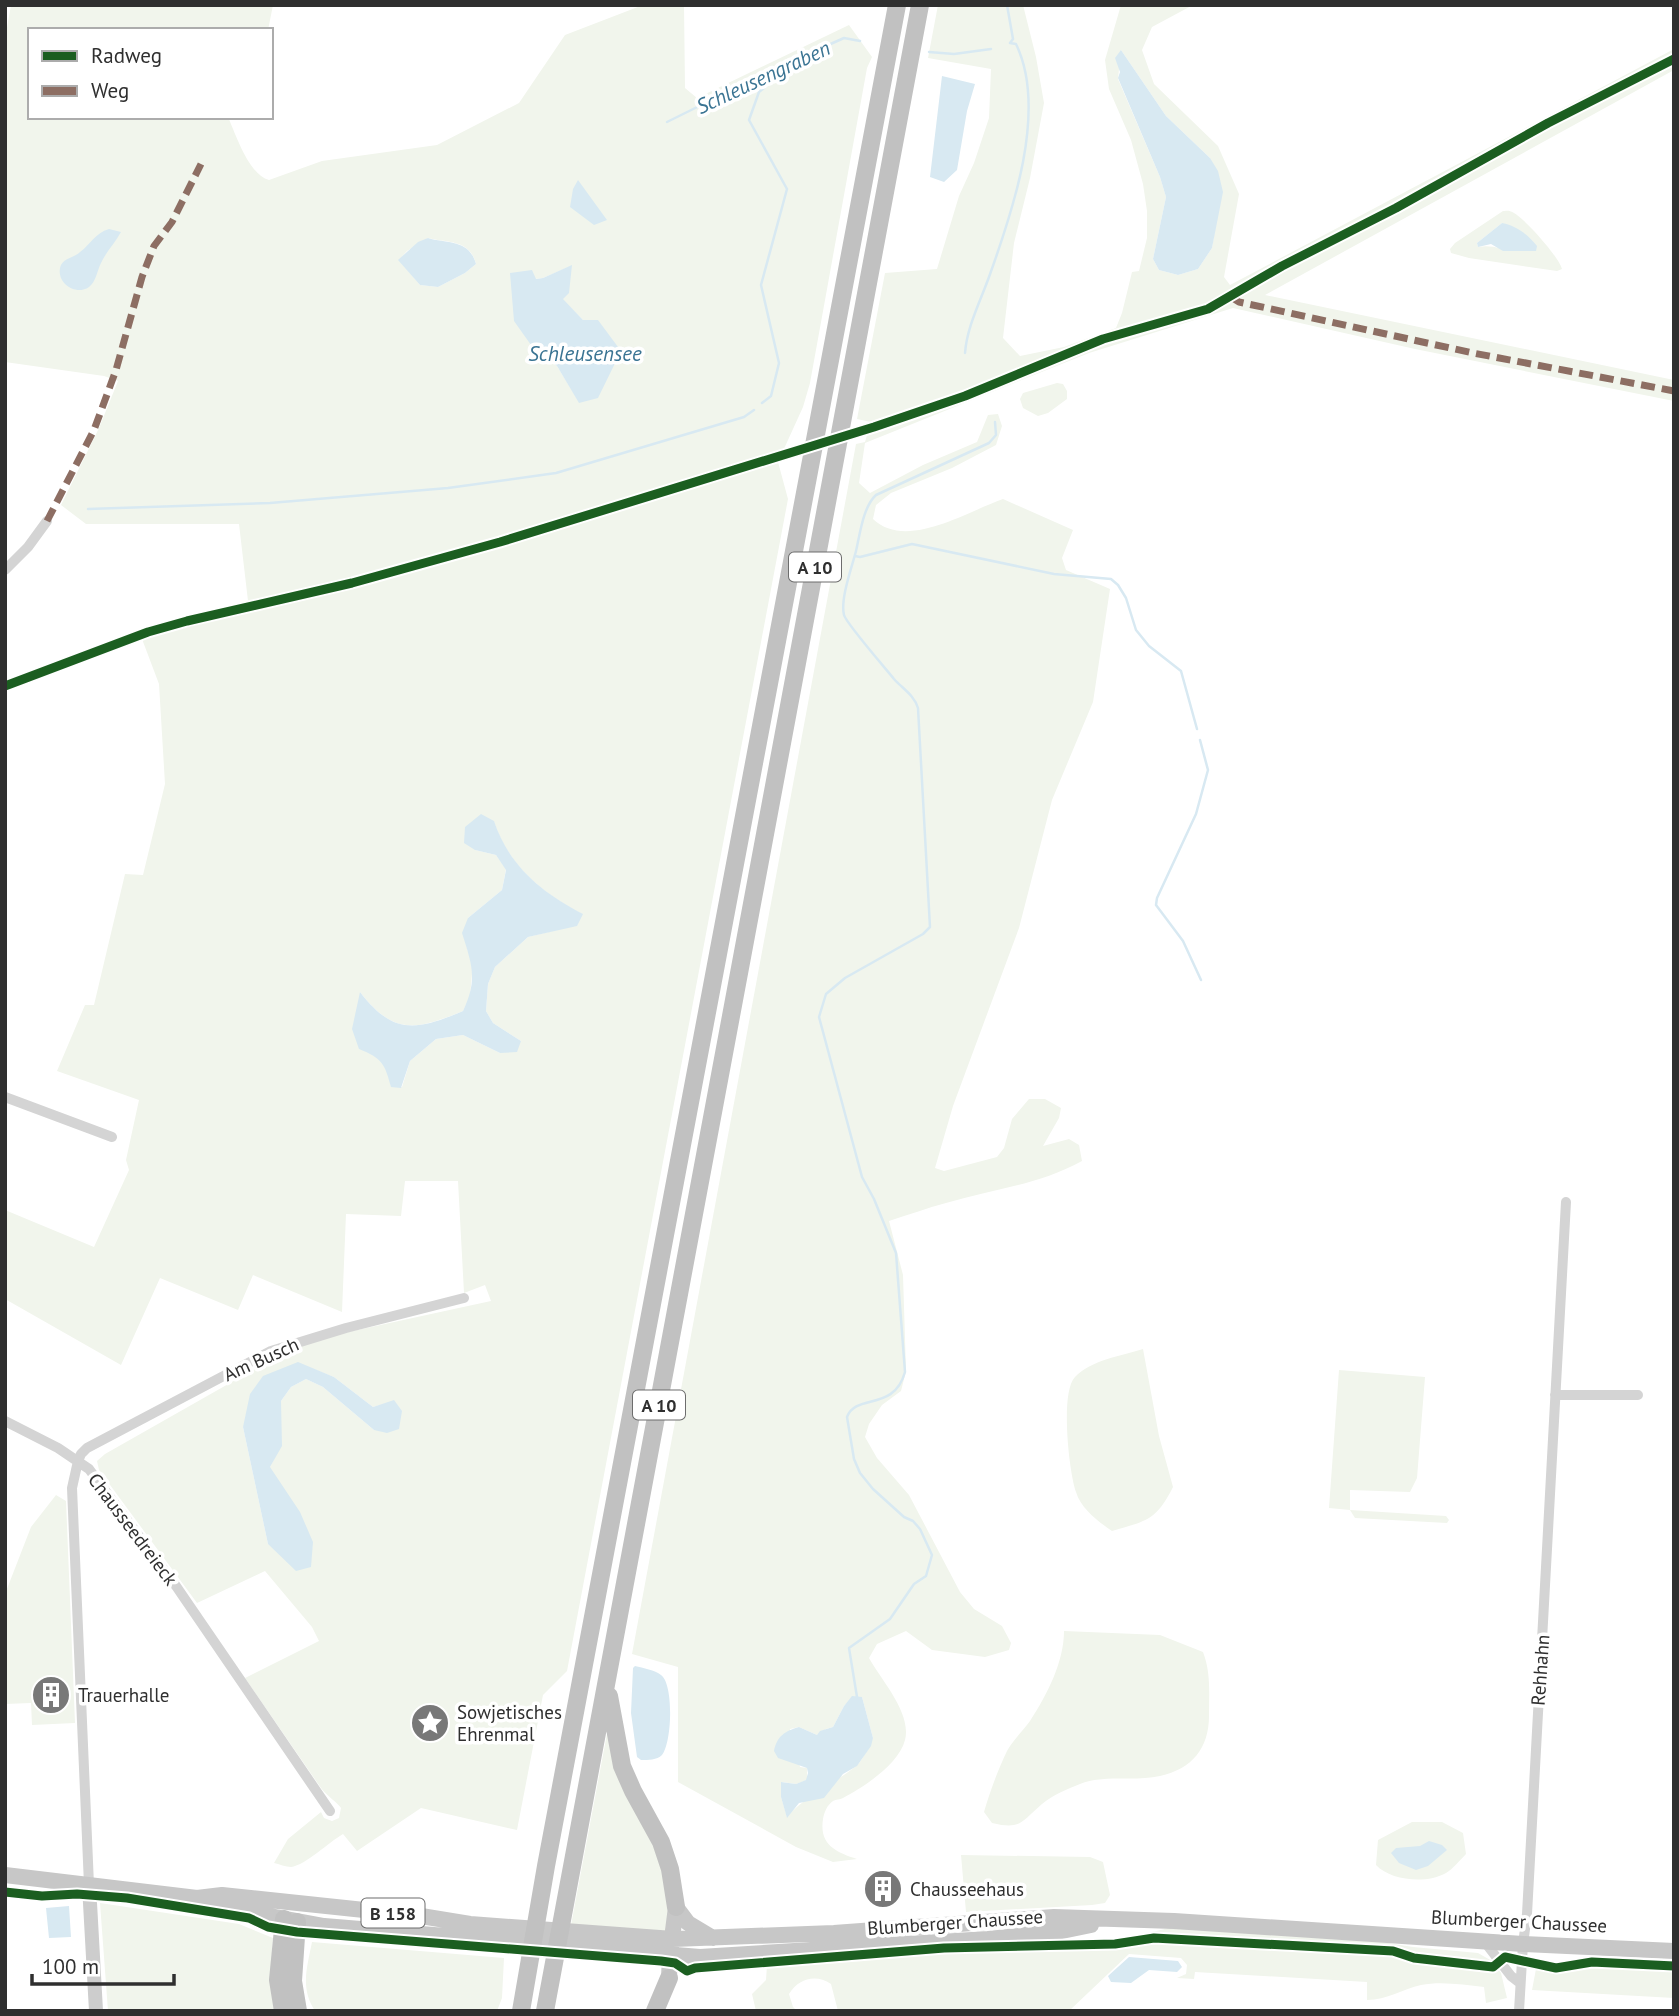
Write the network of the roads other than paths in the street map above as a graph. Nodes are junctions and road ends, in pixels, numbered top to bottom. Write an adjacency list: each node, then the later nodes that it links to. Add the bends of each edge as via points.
1 (897, 5): 33 (highway, A 10)
2 (920, 5): 15 (highway, A 10)
3 (47, 521): 4 (street)
4 (5, 570)
5 (237, 610): 6 (street, via 148,632)
6 (5, 686)
7 (5, 1097): 8 (street)
8 (112, 1137)
9 (1566, 1202): 11 (street, Rehhahn)
10 (464, 1298): 14 (street, Am Busch, via 271,1351 87,1448)
11 (1555, 1395): 12 (street); 24 (street, Rehhahn)
12 (1638, 1395)
13 (5, 1421): 14 (street)
14 (78, 1461): 16 (street, Chausseedreieck, via 144,1541); 18 (street, Chausseedreieck, via 72,1488)
15 (607, 1682): 19 (highway, via 622,1766 661,1842); 34 (highway, A 10)
16 (330, 1811)
17 (5, 1875): 18 (main road, B 158)
18 (89, 1885): 20 (main road, B 158, via 197,1898 220,1907); 30 (main road)
19 (676, 1907): 22 (main road, via 688,1923); 25 (main road)
20 (292, 1912): 25 (main road, Blumberger Chaussee / B 158); 31 (highway, via 278,1980); 32 (highway)
21 (1110, 1920): 22 (main road, Blumberger Chaussee / B 158, via 1054,1917); 23 (main road, Blumberger Chaussee / B 158); 27 (main road, Blumberger Chaussee / B 158, via 1058,1932 988,1939)
22 (715, 1939): 25 (main road, Blumberger Chaussee / B 158)
23 (1483, 1941): 24 (main road, Blumberger Chaussee / B 158); 29 (street)
24 (1523, 1944): 26 (main road, Blumberger Chaussee / B 158); 29 (street, Rehhahn)
25 (671, 1946): 27 (main road, Blumberger Chaussee / B 158); 28 (main road)
26 (1674, 1951)
27 (700, 1956): 28 (main road)
28 (669, 1978): 35 (highway)
29 (1520, 1983): 36 (street, Rehhahn)
30 (96, 2011)
31 (283, 2011)
32 (298, 2011)
33 (521, 2011)
34 (545, 2011)
35 (655, 2011)
36 (1519, 2011)

